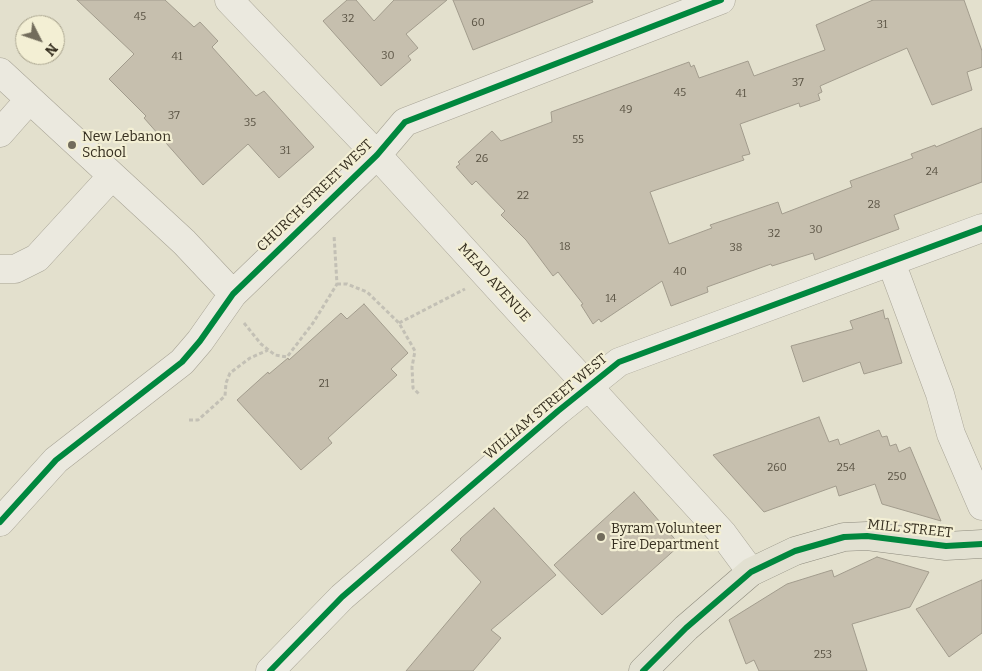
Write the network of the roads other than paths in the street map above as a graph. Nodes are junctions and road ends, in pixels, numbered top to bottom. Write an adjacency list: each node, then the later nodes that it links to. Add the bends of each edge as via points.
1 (720, 0): 6 (street, CHURCH STREET WEST, via 405,122)
2 (242, 4): 6 (street, MEAD AVENUE)
3 (0, 72): 4 (street)
4 (29, 100): 5 (street); 7 (street)
5 (0, 133)
6 (377, 155): 11 (street, CHURCH STREET WEST); 12 (street, MEAD AVENUE)
7 (112, 176): 10 (street, via 37,258 15,269); 11 (street, via 184,242)
8 (982, 228): 9 (street, WILLIAM STREET WEST)
9 (891, 262): 12 (street, WILLIAM STREET WEST, via 618,362); 13 (street, via 940,394 951,434)
10 (0, 269)
11 (230, 297): 14 (street, CHURCH STREET WEST, via 182,362 56,460)
12 (588, 386): 16 (street, MEAD AVENUE, via 723,534); 17 (street, WILLIAM STREET WEST, via 342,597)
13 (982, 506)
14 (0, 522)
15 (982, 544): 16 (main road, MILL STREET, via 946,546 867,536 844,537 795,550)
16 (751, 572): 18 (main road, MILL STREET, via 686,628)
17 (270, 671)
18 (643, 671)

